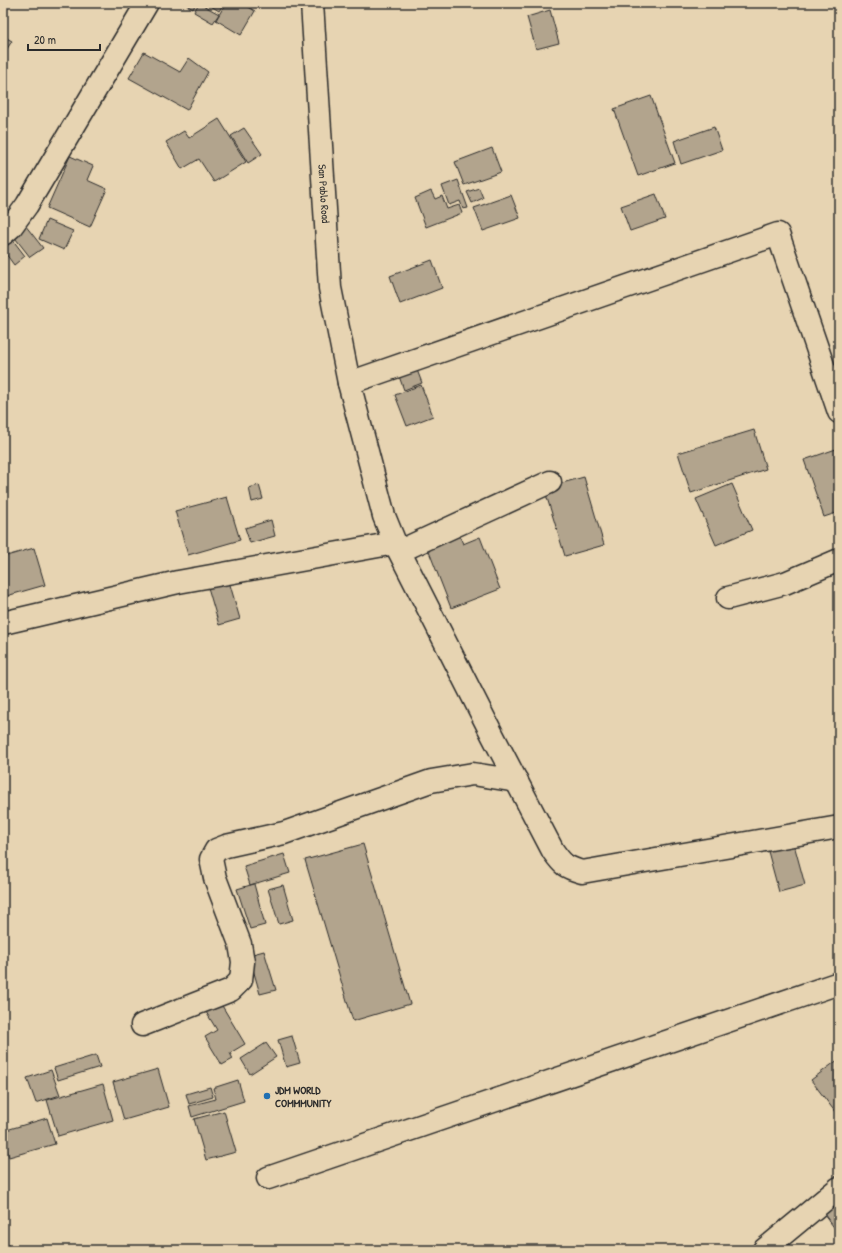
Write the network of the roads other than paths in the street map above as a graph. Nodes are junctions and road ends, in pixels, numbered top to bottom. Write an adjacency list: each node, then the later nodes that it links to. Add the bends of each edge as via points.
1 (147, 3): 3 (street, via 27,205)
2 (312, 3): 4 (street, San Pablo Road, via 330,288)
3 (3, 234)
4 (349, 382): 5 (street, via 778,234); 7 (street, San Pablo Road, via 384,516)
5 (839, 412)
6 (550, 482): 7 (street)
7 (397, 547): 10 (street, via 178,582); 11 (street, San Pablo Road)
8 (839, 560): 9 (street, via 785,583)
9 (728, 598)
10 (3, 623)
11 (517, 781): 12 (street, San Pablo Road, via 553,851 563,864 582,872); 14 (street, via 473,774 431,782 284,833 216,850 211,859 215,878 240,944 243,962 241,980 231,990)
12 (839, 827)
13 (839, 983): 15 (street)
14 (142, 1025)
15 (268, 1178)
16 (839, 1188): 17 (street)
17 (764, 1250)

